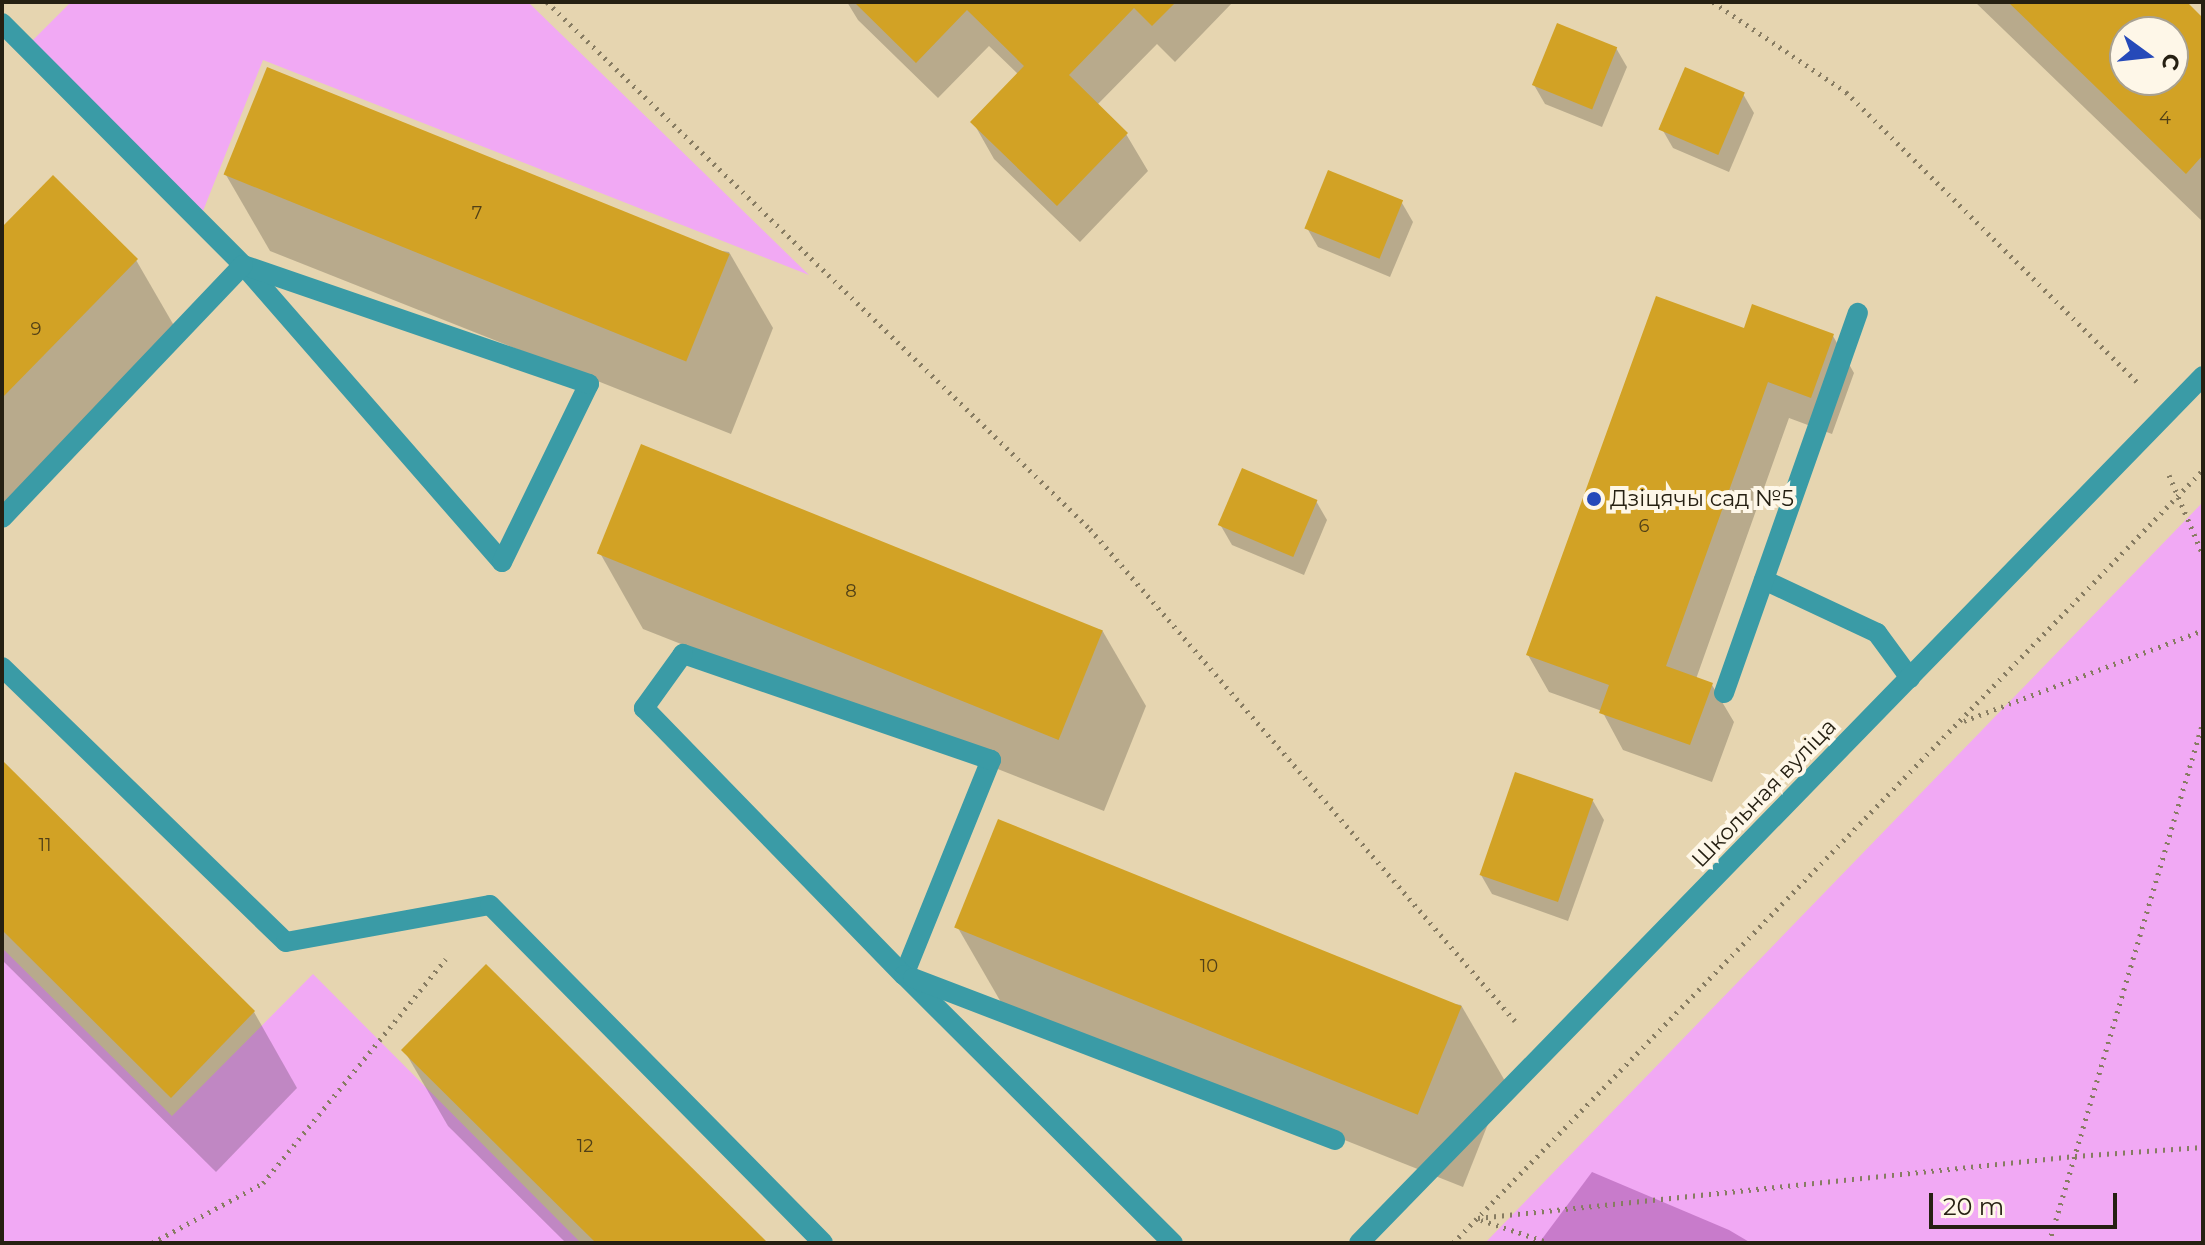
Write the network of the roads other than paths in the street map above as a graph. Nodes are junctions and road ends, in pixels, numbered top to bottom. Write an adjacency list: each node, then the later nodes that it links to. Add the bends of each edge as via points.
1 (2, 23): 2 (street)
2 (243, 265): 2 (street, via 491,551 502,562 589,384); 5 (street)
3 (1858, 313): 6 (street)
4 (2203, 376): 8 (street, Школьная вуліца)
5 (2, 518)
6 (1764, 580): 8 (street, via 1877,633); 9 (street)
7 (2, 667): 12 (street, via 286,942 490,905)
8 (1910, 678): 14 (street, Школьная вуліца)
9 (1724, 693)
10 (904, 975): 10 (street, via 644,708 683,654 991,760); 11 (street); 13 (street)
11 (1335, 1140)
12 (823, 1243)
13 (1173, 1243)
14 (1359, 1243)

